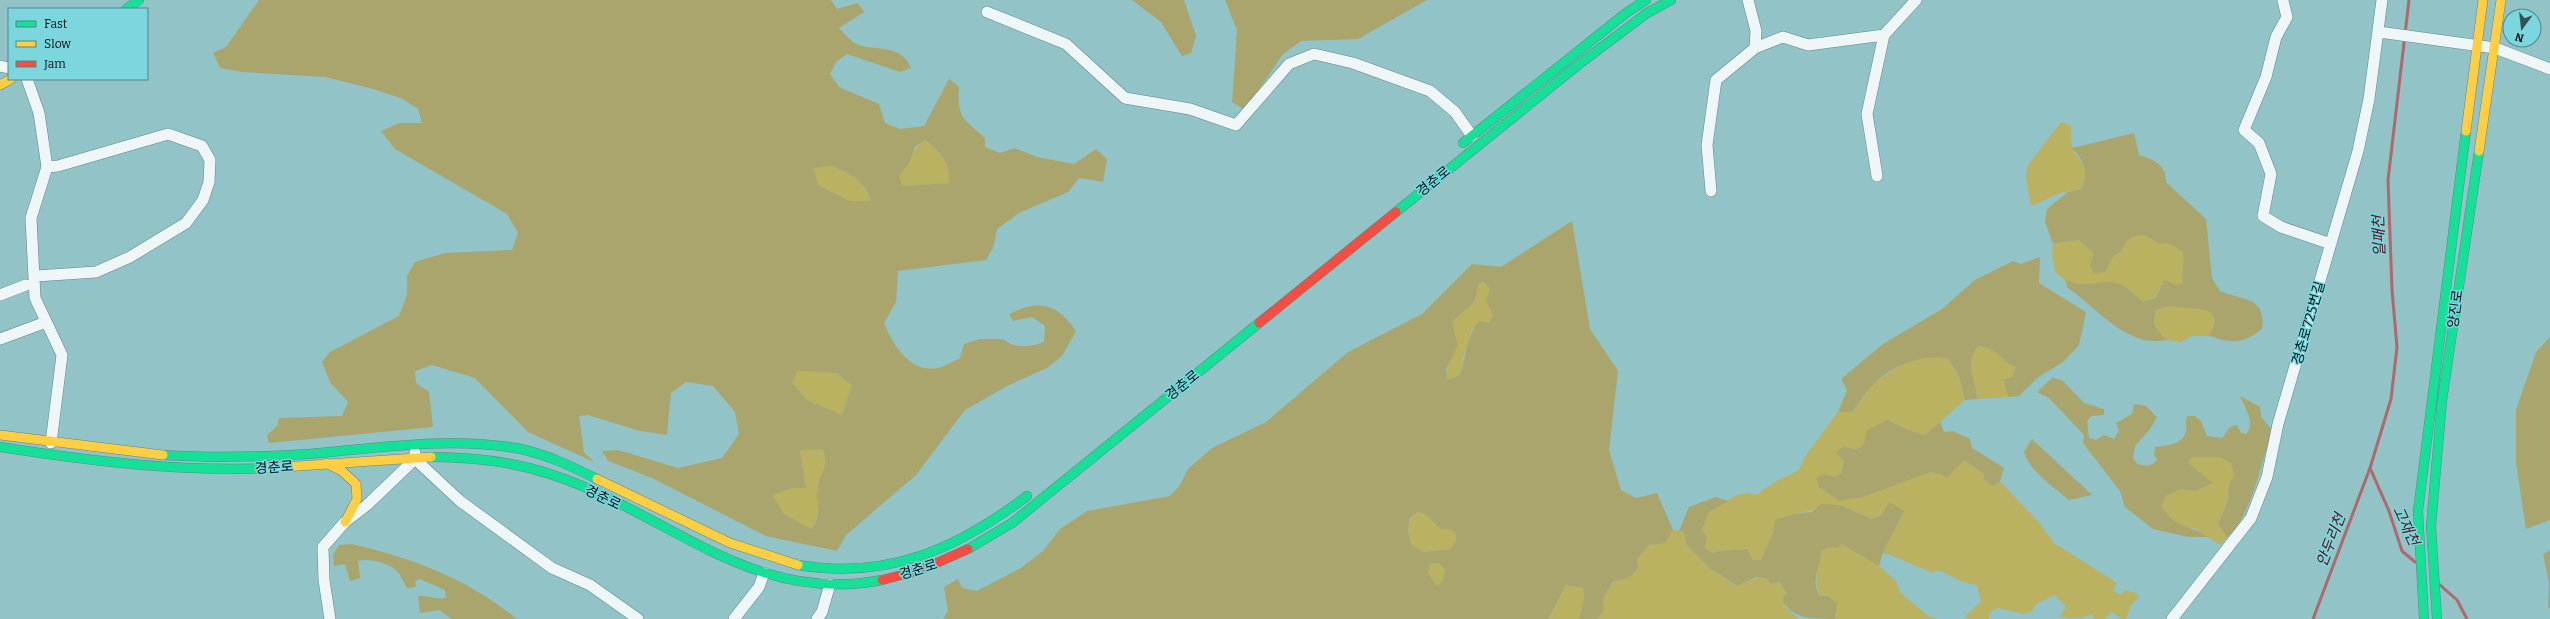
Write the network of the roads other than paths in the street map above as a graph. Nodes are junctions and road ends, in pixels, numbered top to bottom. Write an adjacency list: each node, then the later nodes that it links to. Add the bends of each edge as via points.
1 (139, 0): 10 (street)
2 (1646, 0): 21 (street, 경춘로, via 1626,13)
3 (1671, 0): 41 (street, 경춘로, via 1647,13 1578,65 1012,523 969,551 928,568 891,578)
4 (1748, 0): 15 (street, via 1756,31)
5 (1916, 0): 13 (street)
6 (2382, 0): 12 (street, 경춘로725번길)
7 (2483, 0): 14 (street, 양진로)
8 (2501, 0): 16 (street, 양진로)
9 (2283, 1): 26 (street, via 2287,16 2276,37 2266,77 2244,130 2258,143 2271,174 2263,216 2281,228)
10 (127, 8)
11 (987, 12): 21 (street, via 1066,44 1125,98 1190,109 1236,125 1289,64 1314,54 1353,63 1430,91 1455,112)
12 (2383, 32): 14 (street); 26 (street, 경춘로725번길, via 2358,151)
13 (1884, 35): 15 (street, via 1808,45 1783,37); 24 (street, via 1867,114)
14 (2477, 45): 16 (street); 47 (street, 양진로, via 2418,511)
15 (1755, 48): 25 (street, via 1716,80 1708,145)
16 (2495, 48): 17 (street); 48 (street, 양진로, via 2442,401 2431,526)
17 (2550, 69)
18 (9, 80): 20 (street)
19 (27, 80): 23 (street, via 39,113)
20 (0, 85)
21 (1472, 136): 22 (street, 경춘로)
22 (1453, 151)
23 (47, 167): 27 (street, via 32,218); 27 (street, via 168,134 202,146 210,160 209,182 203,200 186,223 130,257 96,272)
24 (1877, 176)
25 (1711, 191)
26 (2331, 244): 46 (street, 경춘로725번길, via 2278,424 2267,477 2251,518)
27 (36, 276): 30 (street, via 35,298)
28 (26, 285): 29 (street)
29 (0, 295)
30 (46, 322): 31 (street); 33 (street, via 62,355)
31 (0, 339)
32 (0, 435): 33 (street, 경춘로)
33 (51, 443): 34 (street, 경춘로, via 118,450 242,457)
34 (416, 444): 36 (street); 38 (street, 경춘로, via 507,447 549,457 725,541 795,565 819,568 845,569 892,565 930,554 969,537)
35 (0, 447): 37 (street, 경춘로, via 62,457 176,469 268,468)
36 (415, 459): 37 (street, 경춘로); 39 (street, via 367,505); 40 (street, 경춘로, via 461,458 509,462 550,472 591,490 714,554); 43 (street, via 460,501 552,568 590,585)
37 (326, 463): 39 (street, via 342,471 356,484 357,498)
38 (1037, 489)
39 (345, 522): 42 (street, via 324,547 324,580)
40 (764, 573): 41 (street, 경춘로, via 785,579); 44 (street, via 758,587)
41 (830, 584): 45 (street, via 822,612)
42 (330, 619)
43 (638, 619)
44 (734, 619)
45 (817, 619)
46 (2172, 619)
47 (2424, 619)
48 (2437, 619)

